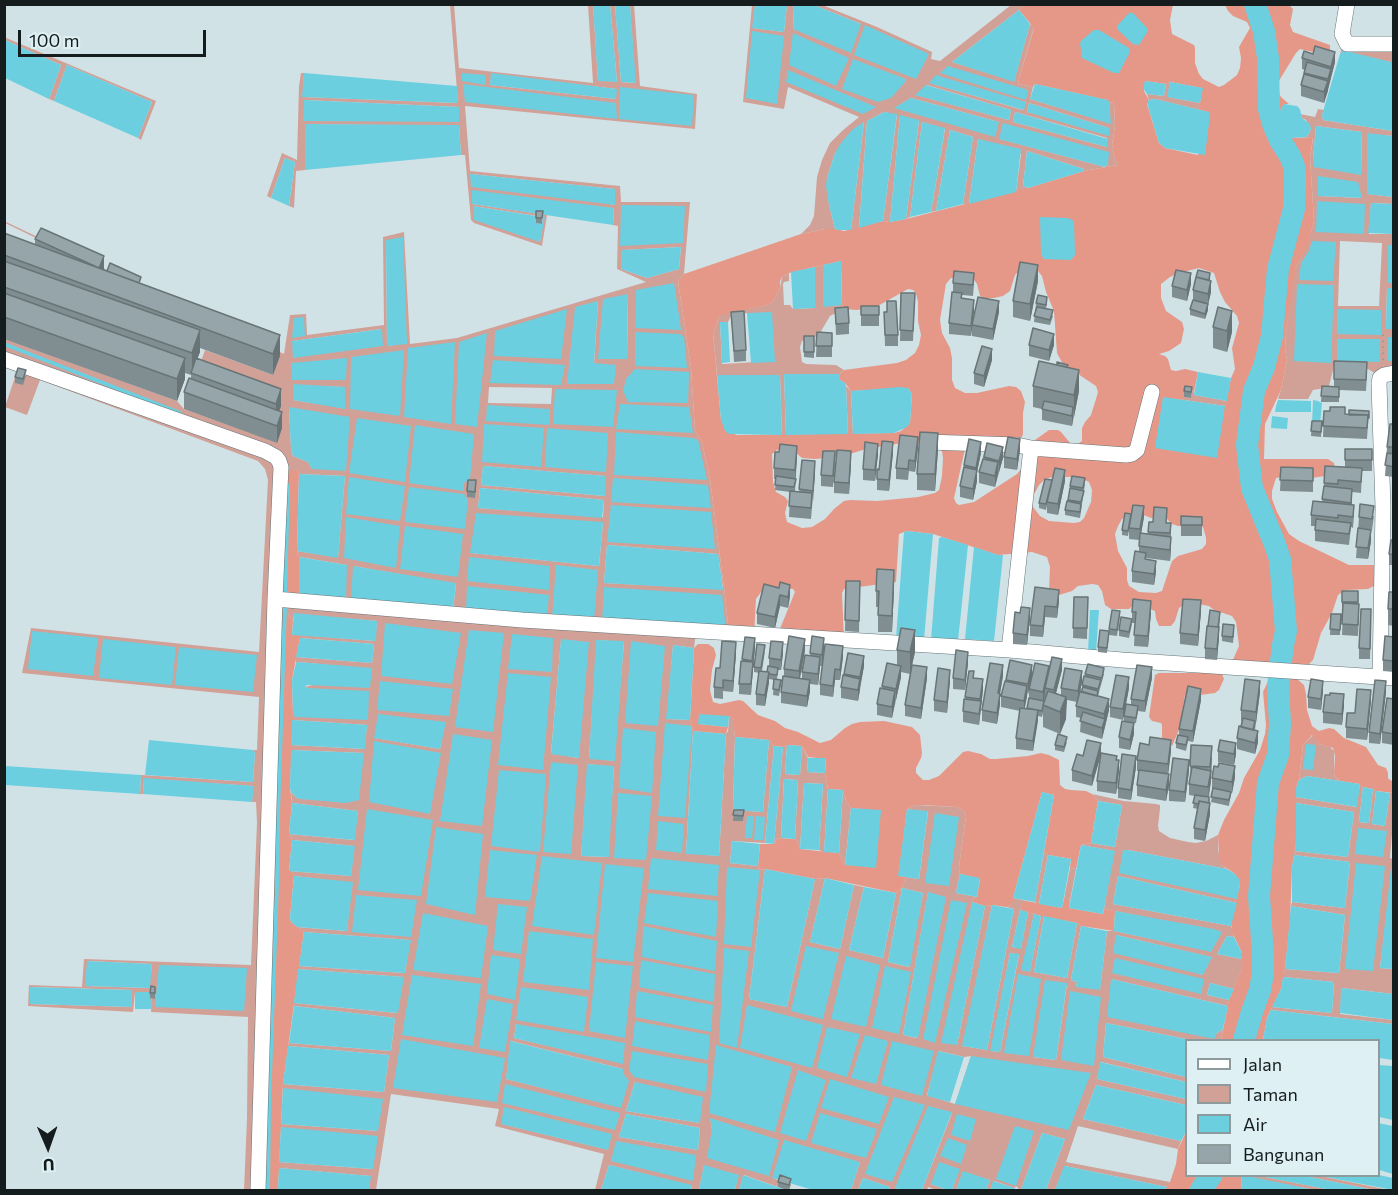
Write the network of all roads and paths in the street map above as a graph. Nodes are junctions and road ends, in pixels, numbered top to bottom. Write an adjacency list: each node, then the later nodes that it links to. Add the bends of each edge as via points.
1 (1347, 4): 2 (street, via 1342,34 1347,44)
2 (1394, 44)
3 (1383, 333): 5 (path, via 1383,360)
4 (4, 359): 9 (street, via 276,457 281,467)
5 (1390, 373): 11 (street, via 1380,378 1379,383)
6 (1152, 392): 8 (street, via 1137,450 1132,454)
7 (927, 442): 8 (street)
8 (1031, 448): 10 (street)
9 (283, 600): 10 (street, via 522,620); 12 (street)
10 (1009, 650): 11 (street)
11 (1387, 678)
12 (258, 1191)

